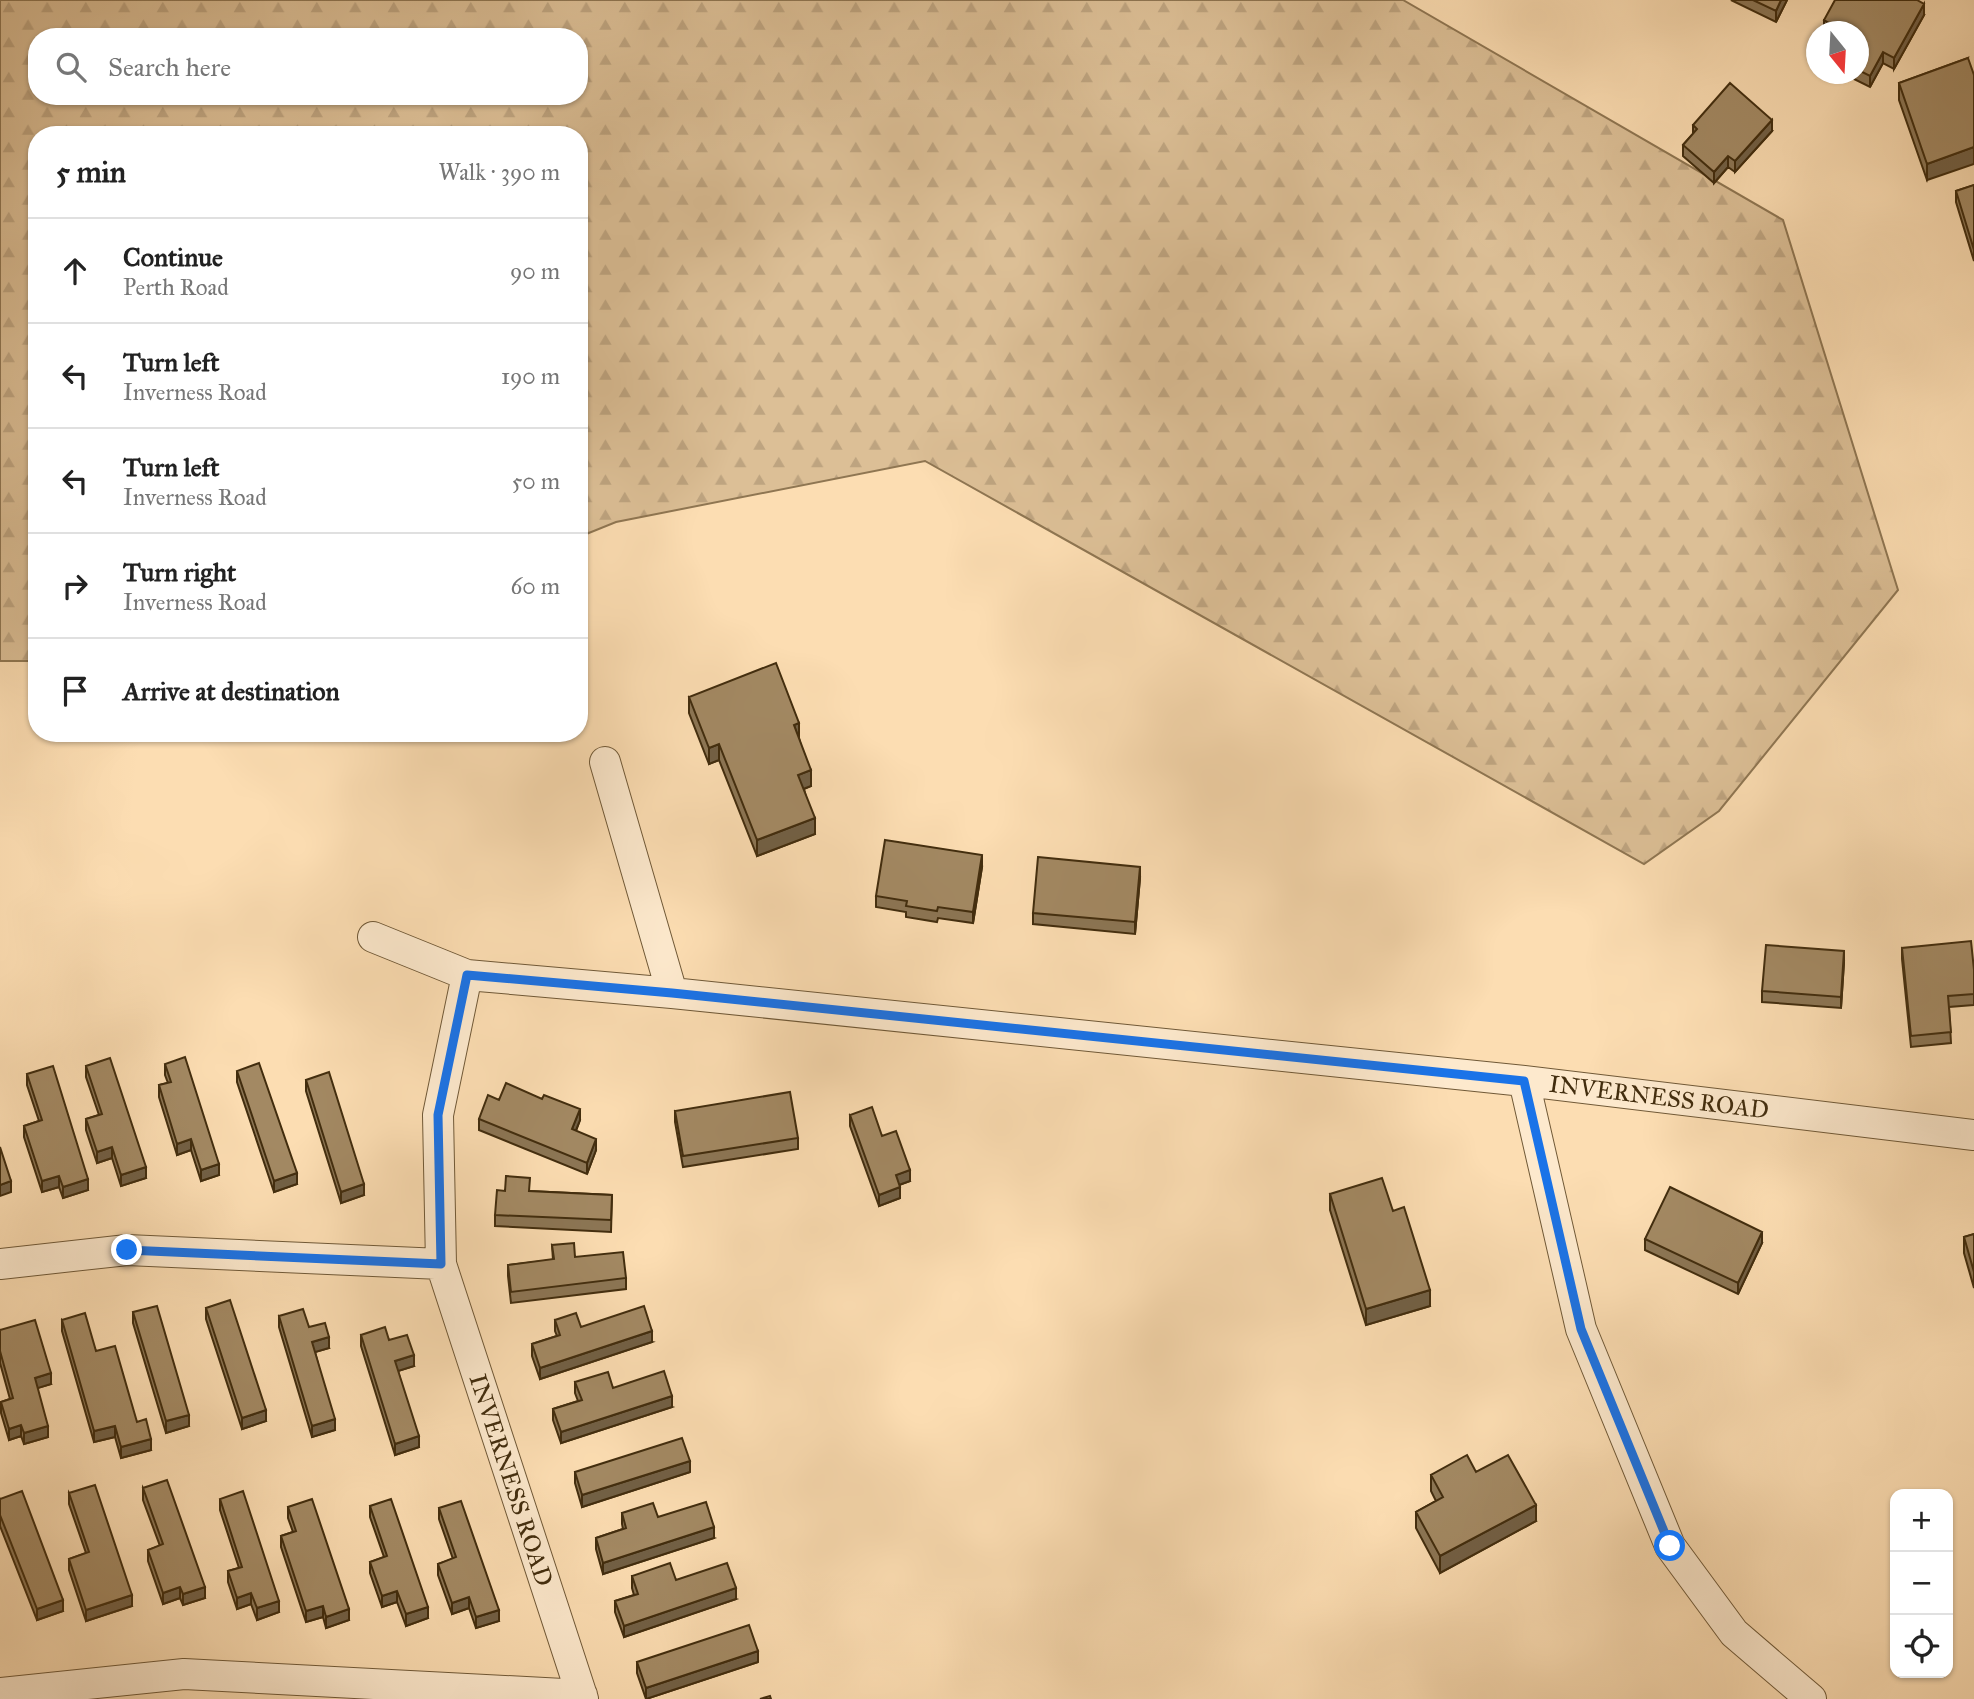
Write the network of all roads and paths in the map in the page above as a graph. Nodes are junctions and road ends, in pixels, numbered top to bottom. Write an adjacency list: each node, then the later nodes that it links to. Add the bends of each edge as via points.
1 (605, 762): 4 (street)
2 (373, 937): 3 (street, INVERNESS ROAD)
3 (467, 975): 4 (street, INVERNESS ROAD); 8 (street, INVERNESS ROAD, via 438,1115)
4 (672, 993): 5 (street, INVERNESS ROAD)
5 (1524, 1081): 6 (street, INVERNESS ROAD); 11 (street, via 1581,1329 1670,1546 1734,1633)
6 (1974, 1135)
7 (0, 1264): 8 (street, via 127,1250)
8 (441, 1264): 10 (street, INVERNESS ROAD)
9 (0, 1693): 10 (street, INVERNESS ROAD, via 184,1674)
10 (582, 1697)
11 (1811, 1699)

